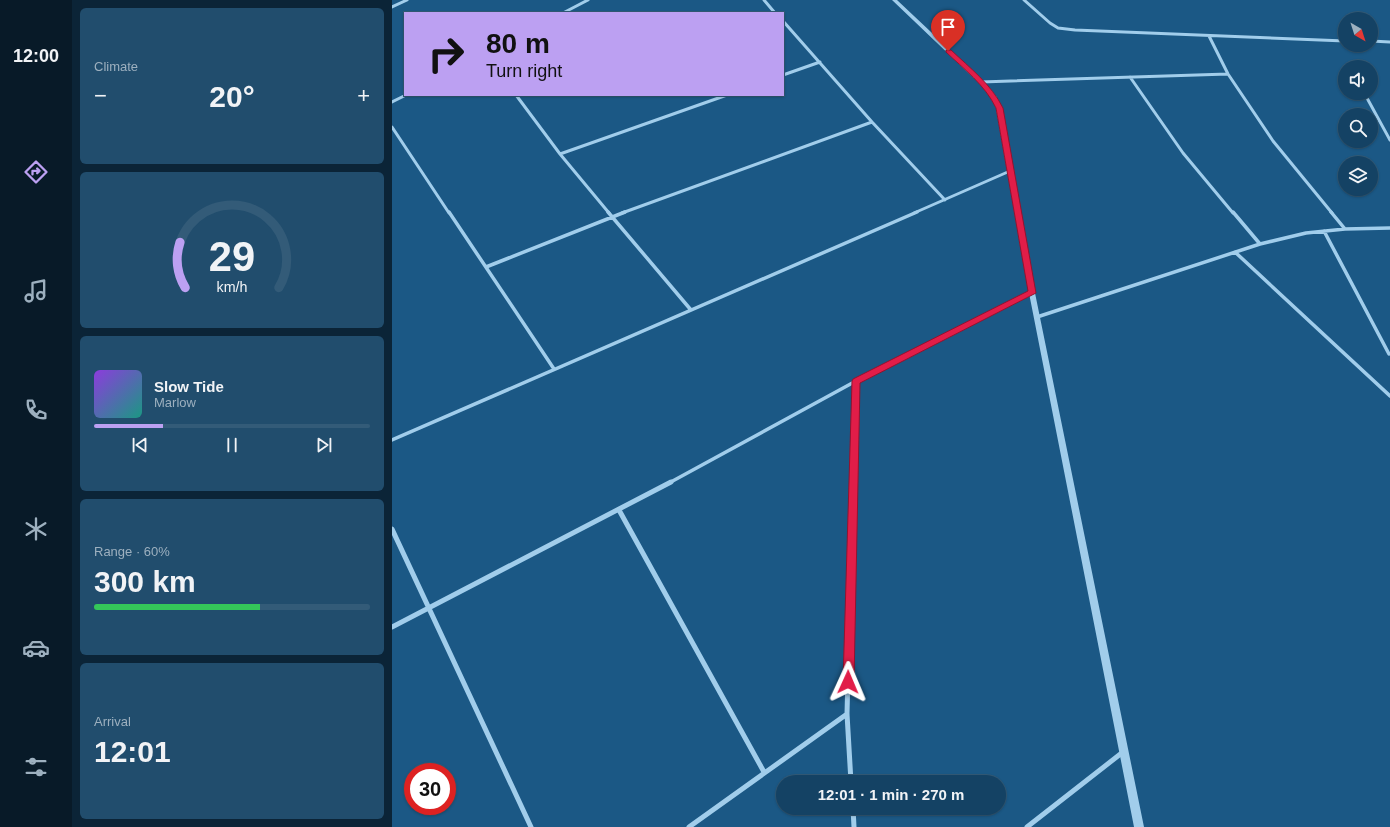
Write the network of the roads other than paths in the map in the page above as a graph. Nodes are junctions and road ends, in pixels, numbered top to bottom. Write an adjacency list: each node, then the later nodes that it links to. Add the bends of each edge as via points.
1 (407, 0): 6 (street)
2 (588, 0): 7 (street)
3 (764, 0): 8 (street)
4 (894, 0): 18 (street)
5 (1024, 0): 10 (street, via 1058,28 1091,32)
6 (392, 7)
7 (565, 12)
8 (775, 12)
9 (784, 22): 14 (street)
10 (1210, 36): 11 (street); 15 (street)
11 (1338, 40)
12 (1378, 42): 13 (street)
13 (1390, 42)
14 (820, 62): 16 (street); 24 (street)
15 (1228, 74): 17 (street); 32 (street, via 1285,157)
16 (784, 75)
17 (1130, 77): 18 (street); 34 (street, via 1187,157)
18 (981, 82): 28 (street, via 1000,108)
19 (404, 96): 23 (street)
20 (517, 96): 27 (street)
21 (724, 96): 27 (street)
22 (1368, 100): 26 (street)
23 (392, 102)
24 (872, 122): 29 (street); 30 (street)
25 (392, 127): 36 (street)
26 (1390, 140)
27 (560, 154): 30 (street)
28 (1010, 171): 29 (street); 37 (street)
29 (945, 200): 38 (street)
30 (613, 216): 36 (street); 38 (street)
31 (1390, 228): 32 (street)
32 (1345, 229): 33 (street)
33 (1324, 232): 34 (street, via 1306,233); 40 (street)
34 (1260, 244): 35 (street)
35 (1235, 252): 39 (street); 43 (street)
36 (486, 267): 41 (street)
37 (1032, 293): 39 (street); 42 (street)
38 (691, 310): 41 (street)
39 (1037, 317): 50 (street)
40 (1389, 354)
41 (554, 369): 44 (street)
42 (856, 381): 45 (street); 49 (street)
43 (1390, 396)
44 (392, 440)
45 (619, 510): 47 (street); 51 (street)
46 (392, 529): 47 (street)
47 (429, 608): 48 (street); 54 (street)
48 (392, 627)
49 (847, 714): 51 (street); 52 (street)
50 (1124, 752): 57 (street); 58 (street)
51 (764, 772): 55 (street)
52 (851, 775)
53 (853, 815): 56 (street)
54 (531, 827)
55 (689, 827)
56 (854, 827)
57 (1027, 827)
58 (1139, 827)

